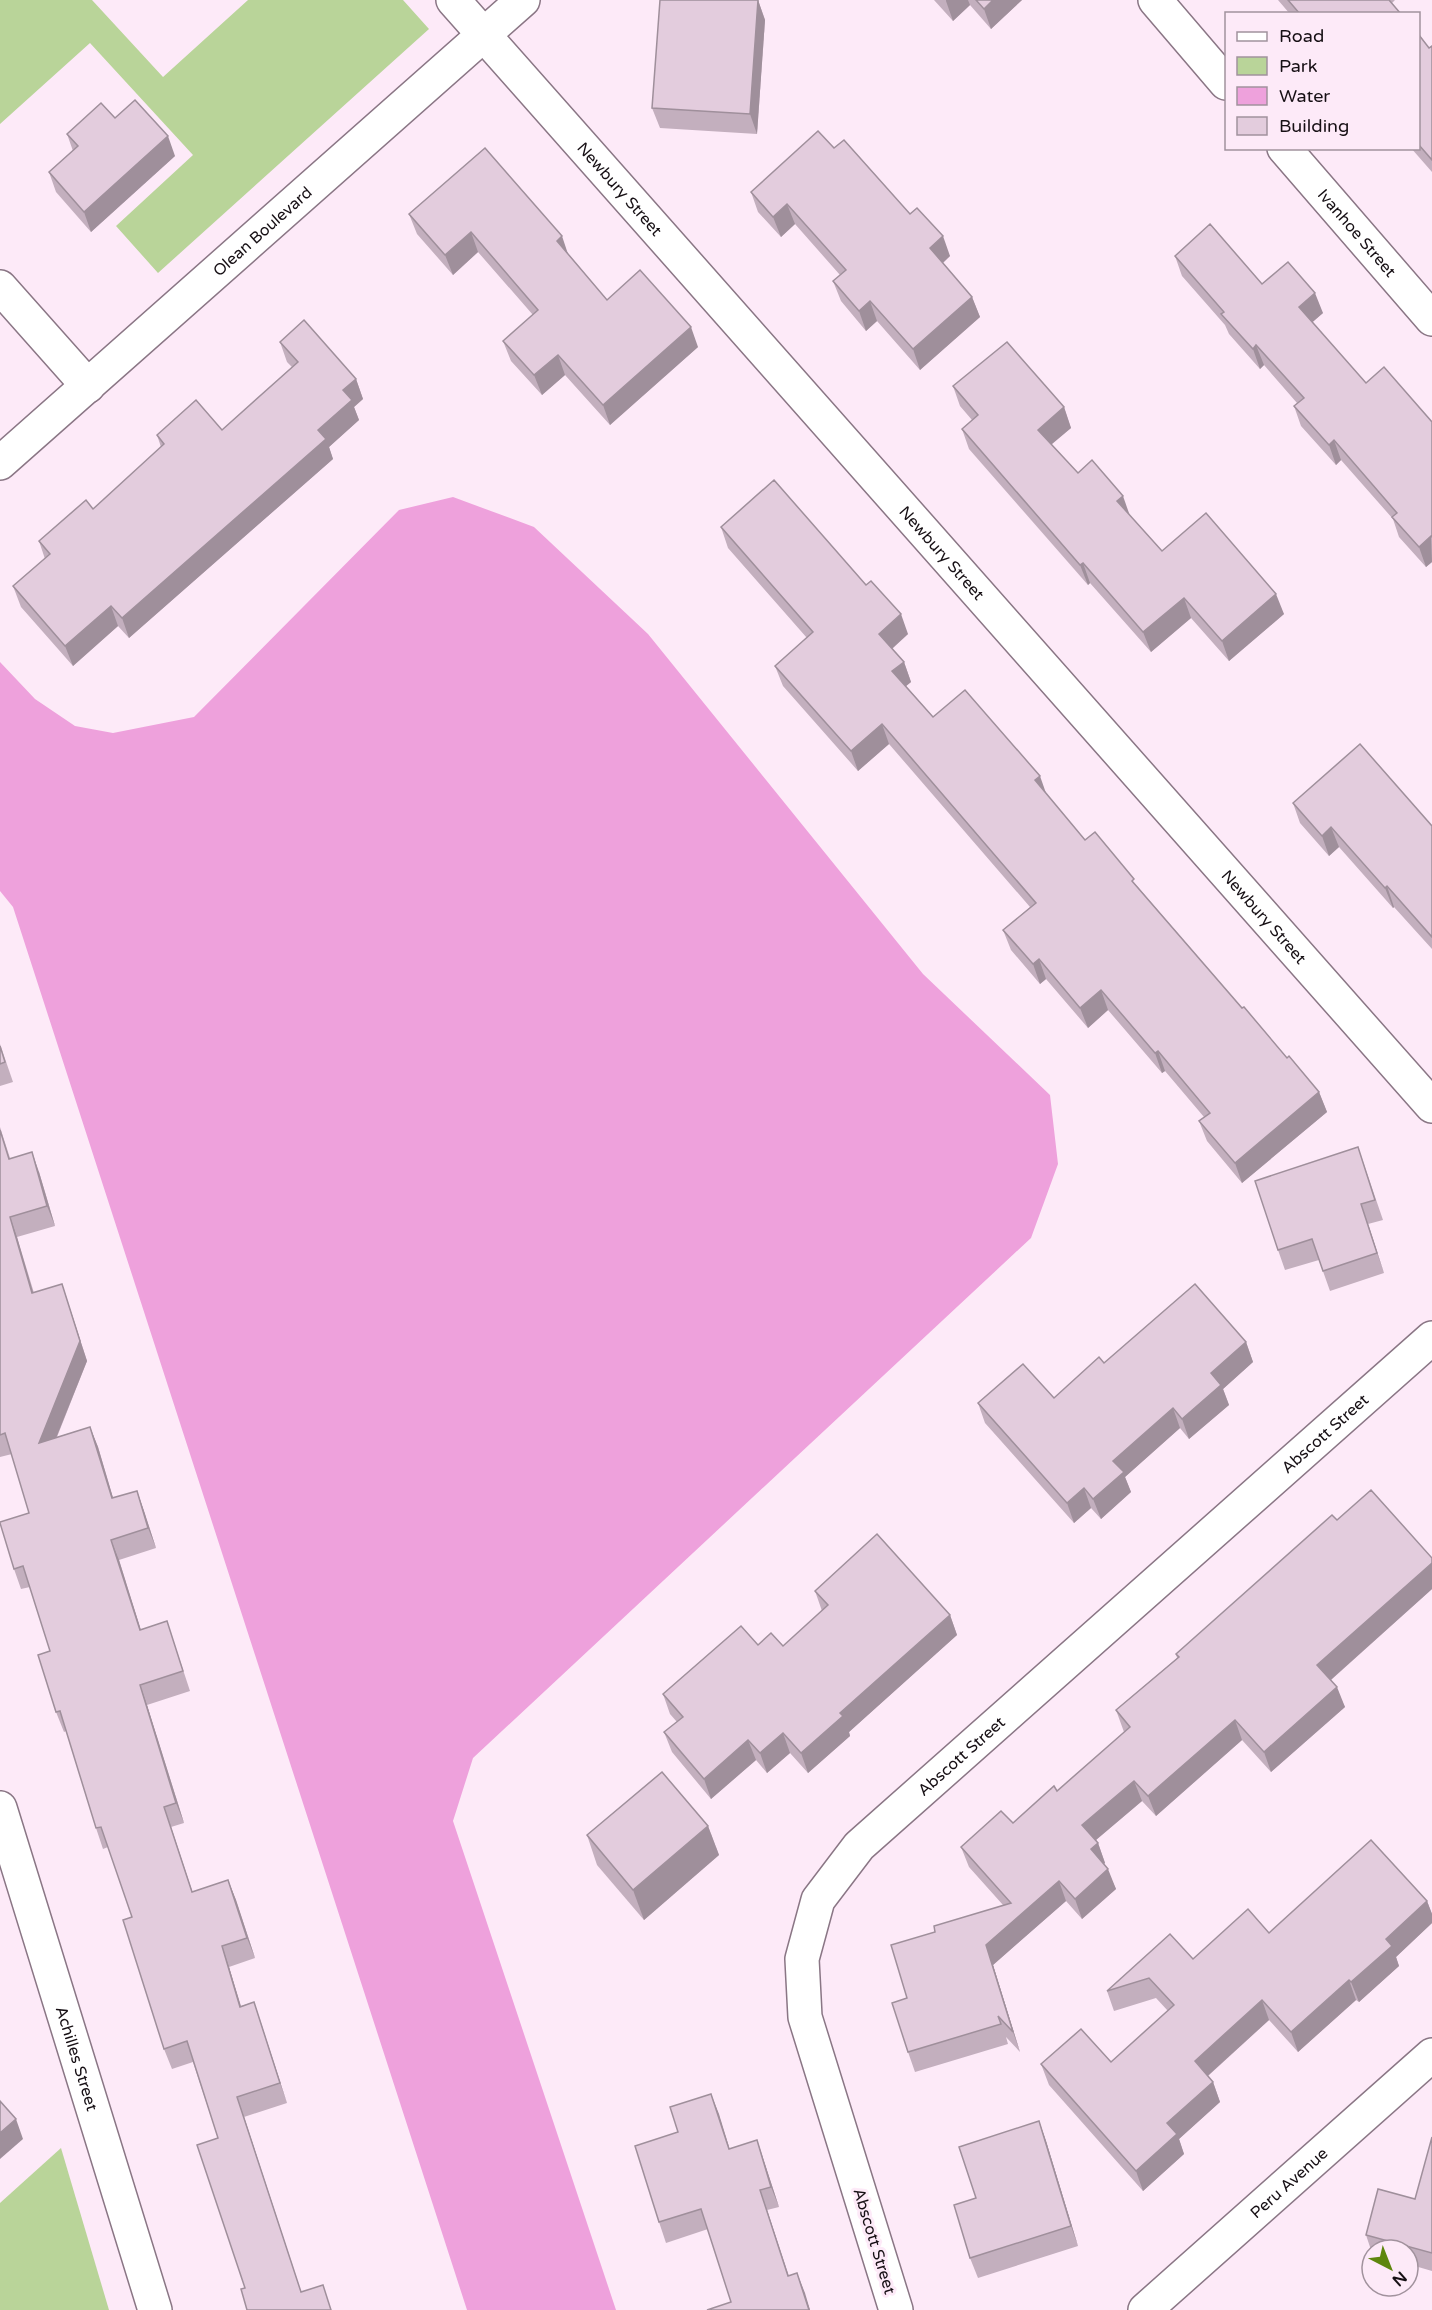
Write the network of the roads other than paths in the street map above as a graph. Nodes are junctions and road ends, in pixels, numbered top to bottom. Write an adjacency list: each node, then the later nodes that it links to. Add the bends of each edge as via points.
1 (453, 0): 4 (street, Newbury Street)
2 (523, 0): 4 (street, Olean Boulevard)
3 (1155, 0): 5 (street)
4 (483, 35): 9 (street, Olean Boulevard); 11 (street, Newbury Street)
5 (1225, 81)
6 (1286, 150): 8 (street, Ivanhoe Street)
7 (0, 287): 9 (street)
8 (1432, 319)
9 (88, 386): 10 (street, Olean Boulevard)
10 (0, 463)
11 (1432, 1106)
12 (1432, 1338): 17 (street, Abscott Street, via 859,1846 818,1900 802,1959 805,2017)
13 (0, 1808): 14 (street, Achilles Street)
14 (11, 1890): 16 (street, Achilles Street)
15 (1432, 2055): 18 (street, Peru Avenue)
16 (155, 2310)
17 (896, 2310)
18 (1145, 2310)

